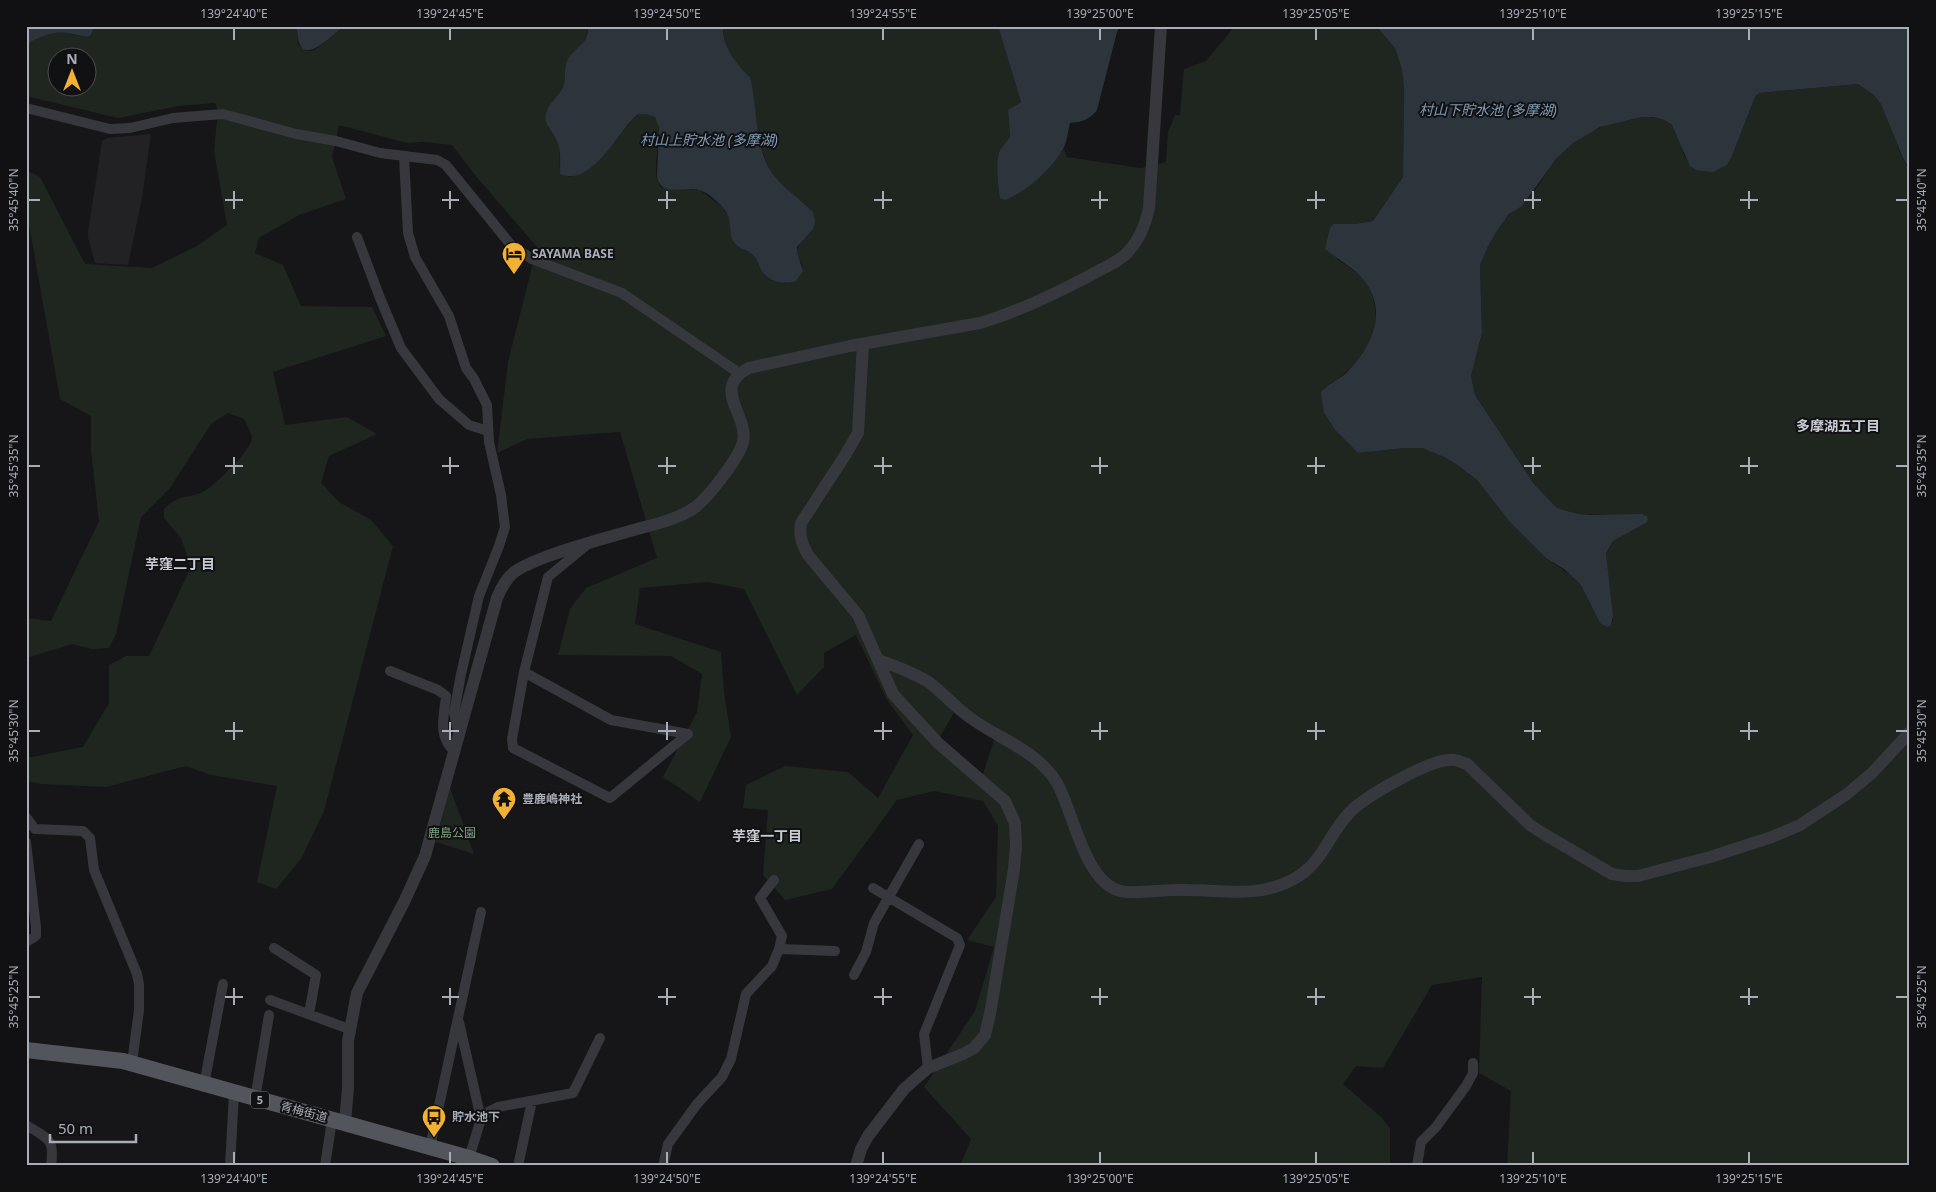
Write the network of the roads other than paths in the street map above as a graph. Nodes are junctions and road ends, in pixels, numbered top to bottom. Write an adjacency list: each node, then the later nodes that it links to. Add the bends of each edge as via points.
1 (1161, 26): 5 (street, via 1149,208 1146,224 1125,254 1056,294 998,318)
2 (26, 108): 3 (street, via 117,129 172,118 223,114)
3 (404, 157): 6 (street, via 437,160 446,165 511,245 525,255 622,293); 7 (street, via 406,220 413,249 449,316 466,368 487,405)
4 (357, 237): 7 (street, via 401,348 439,399 469,425)
5 (863, 344): 6 (street, via 749,368); 9 (street, via 858,433 800,523 799,533 808,554 858,615)
6 (739, 373): 8 (street, via 731,394 744,441 710,494 681,515)
7 (488, 431): 13 (street, via 502,495 505,527 479,596 454,713)
8 (588, 543): 11 (street, via 548,577); 13 (street, via 524,566 502,586)
9 (878, 660): 12 (street, via 929,682 965,714 1032,756 1046,769 1057,782 1084,851 1095,870 1102,881 1124,892 1187,890 1241,893 1291,881 1315,862 1341,823 1360,803 1381,789 1447,760 1467,764 1530,825 1595,865 1612,874 1648,874 1772,837 1800,825 1872,773); 37 (street, via 893,694 938,743 1005,801 1015,823 1014,869 985,1035 974,1048)
10 (390, 671): 14 (street, via 446,696 443,735)
11 (524, 672): 11 (street, via 513,748 610,798 688,734 611,720)
12 (1910, 732)
13 (459, 737): 14 (street)
14 (455, 752): 32 (street, via 425,856 360,985)
15 (28, 825): 35 (street, via 35,830 83,831 90,838 94,870 139,984)
16 (26, 842): 22 (street, via 36,936)
17 (919, 844): 20 (street)
18 (774, 880): 24 (street, via 760,898 782,936)
19 (873, 888): 20 (street)
20 (889, 897): 26 (street, via 874,923 866,952); 37 (street, via 958,938 960,945 924,1034)
21 (481, 912): 31 (street)
22 (26, 942)
23 (274, 948): 29 (street, via 316,975)
24 (780, 949): 25 (street); 52 (street, via 772,966 746,994 731,1059 722,1077 697,1104 668,1144)
25 (835, 951)
26 (854, 975)
27 (223, 984): 38 (street)
28 (270, 1000): 29 (street)
29 (309, 1014): 32 (street)
30 (270, 1016): 40 (street)
31 (458, 1019): 42 (street); 45 (street)
32 (349, 1029): 43 (street)
33 (600, 1038): 41 (street, via 573,1093)
34 (26, 1050): 35 (main road, 青梅街道 / 5)
35 (132, 1063): 38 (main road, 青梅街道 / 5)
36 (1473, 1063): 54 (street, via 1473,1073 1466,1086 1421,1142)
37 (928, 1068): 53 (street, via 904,1090 876,1124 863,1145)
38 (204, 1085): 39 (main road, 青梅街道 / 5)
39 (234, 1093): 40 (main road, 青梅街道 / 5); 48 (street)
40 (255, 1099): 43 (main road, 青梅街道 / 5)
41 (532, 1101): 42 (street, via 498,1107); 51 (street)
42 (481, 1119): 46 (street)
43 (339, 1122): 45 (main road, 青梅街道 / 5); 49 (street)
44 (26, 1126): 47 (street, via 48,1139 53,1150)
45 (430, 1147): 46 (main road, 青梅街道 / 5)
46 (469, 1158): 50 (main road, 青梅街道 / 5)
47 (51, 1166)
48 (230, 1166)
49 (324, 1166)
50 (492, 1166)
51 (518, 1166)
52 (663, 1166)
53 (856, 1166)
54 (1417, 1166)

